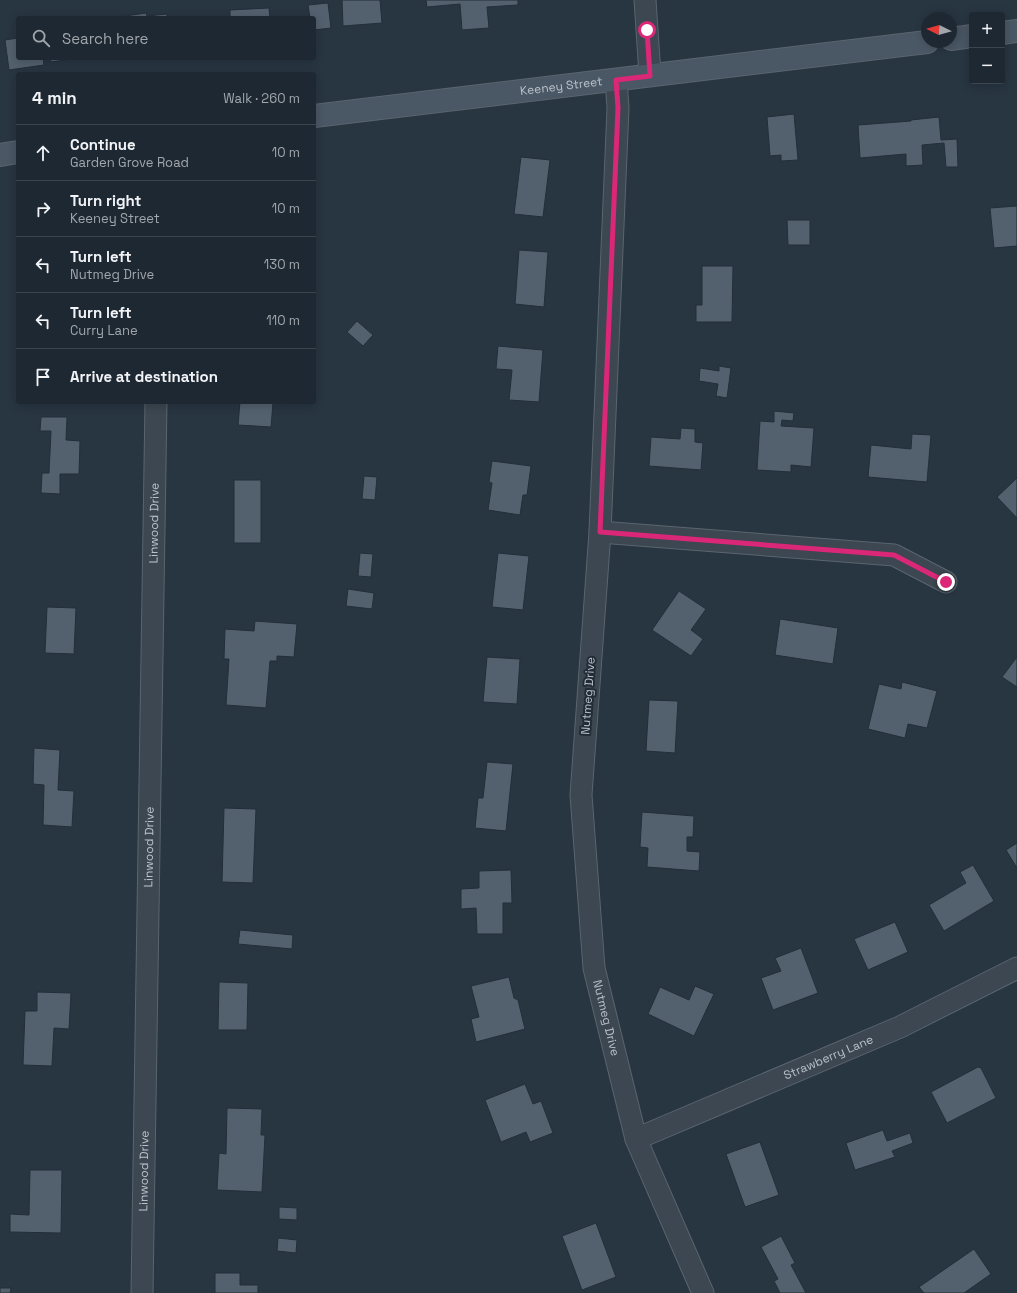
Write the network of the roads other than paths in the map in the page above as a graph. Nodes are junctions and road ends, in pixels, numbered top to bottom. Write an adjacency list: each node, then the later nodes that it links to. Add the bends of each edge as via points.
1 (645, 0): 7 (street)
2 (1017, 31): 3 (main road)
3 (1005, 33)
4 (969, 36): 5 (main road)
5 (957, 38)
6 (921, 43): 7 (main road, Keeney Street)
7 (650, 76): 8 (main road, Keeney Street)
8 (616, 80): 9 (main road, Keeney Street); 13 (street, Nutmeg Drive, via 618,108)
9 (316, 116)
10 (16, 152): 11 (main road)
11 (0, 154)
12 (156, 404): 17 (street, Linwood Drive)
13 (600, 532): 14 (street, via 894,555); 16 (street, Nutmeg Drive, via 582,795 594,968)
14 (946, 582)
15 (1017, 968): 16 (street, Strawberry Lane, via 900,1027)
16 (636, 1139): 18 (street, Nutmeg Drive)
17 (142, 1293)
18 (702, 1293)

